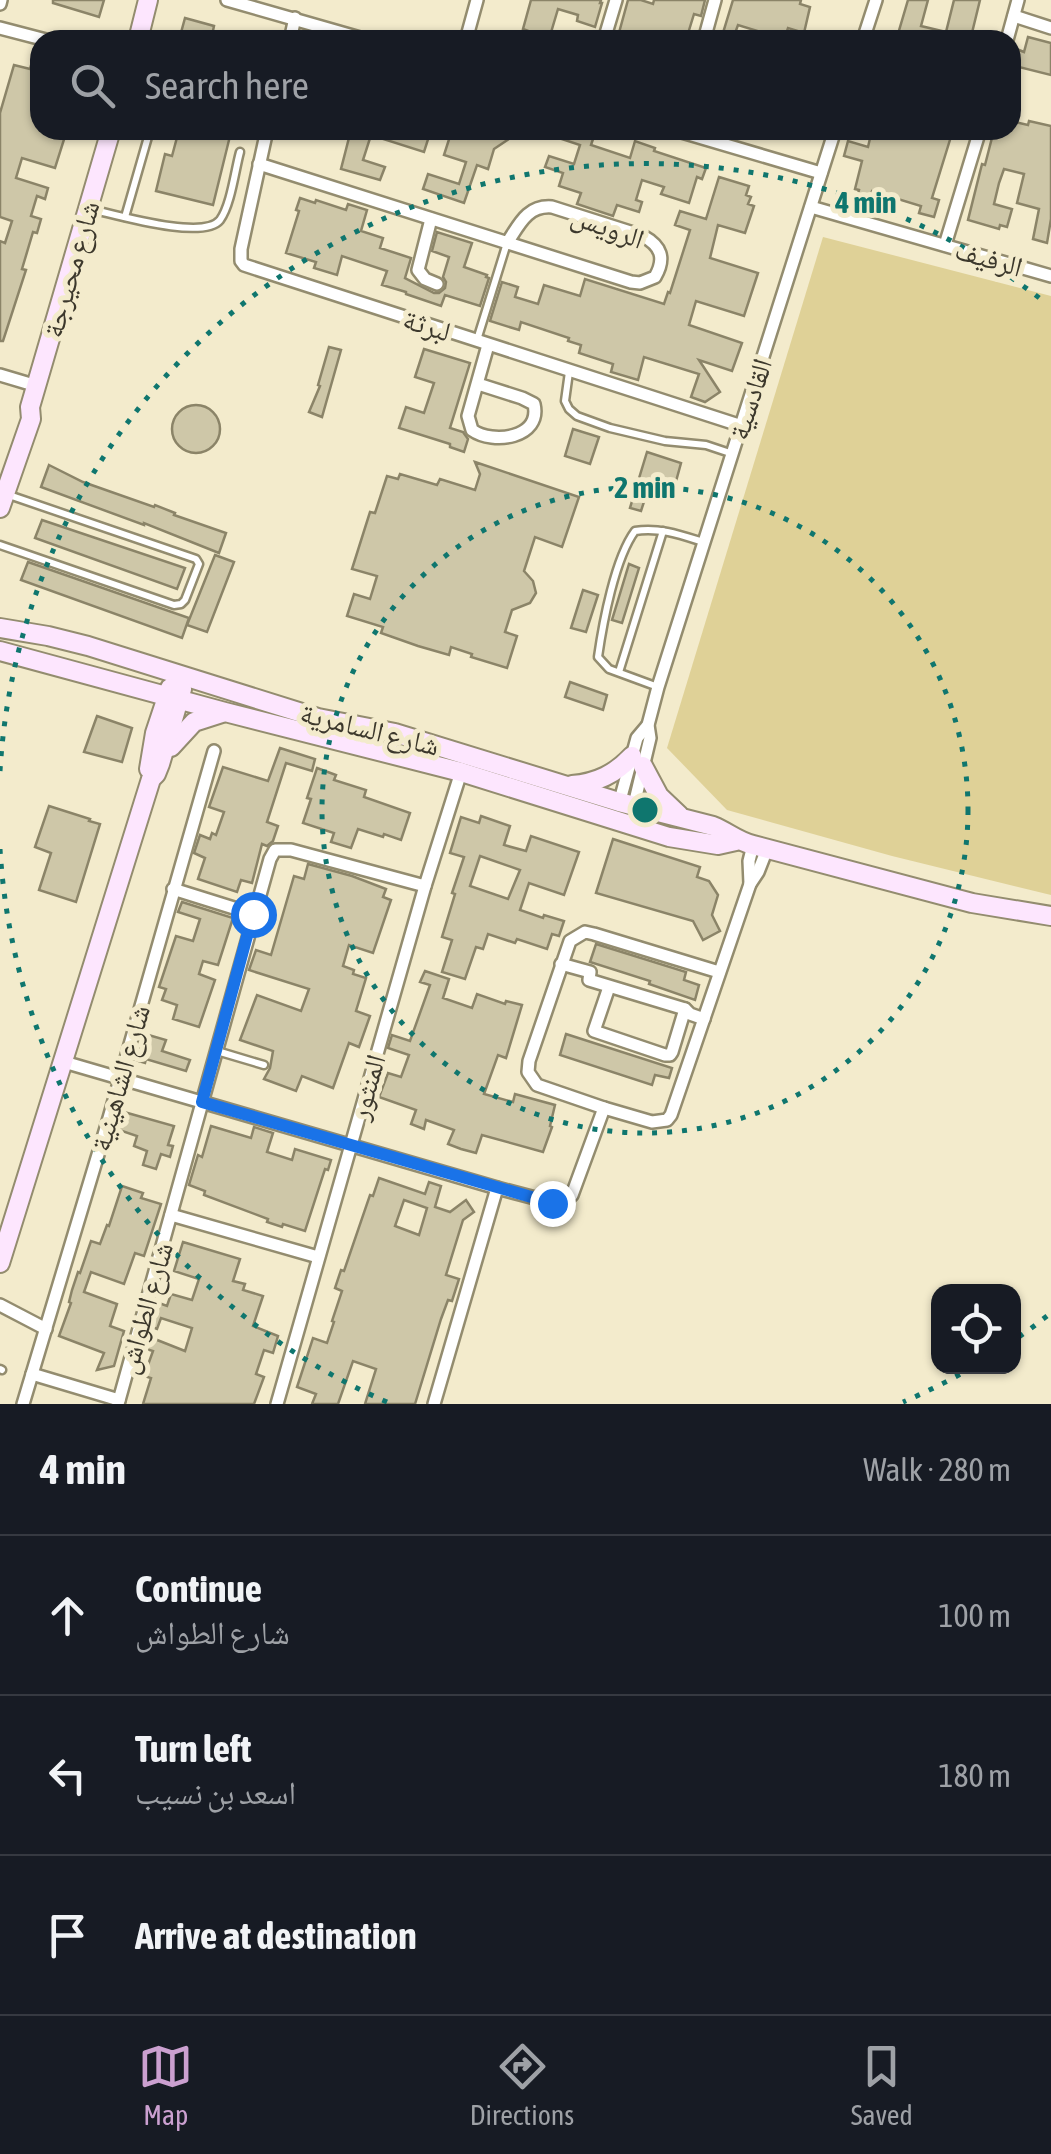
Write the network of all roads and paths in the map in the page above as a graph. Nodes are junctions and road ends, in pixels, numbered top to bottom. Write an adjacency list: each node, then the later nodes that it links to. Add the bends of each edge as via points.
1 (148, 0): 12 (street)
2 (227, 0): 9 (street)
3 (478, 0): 15 (street)
4 (616, 0): 16 (street)
5 (715, 0): 17 (street)
6 (876, 0): 18 (street)
7 (1018, 0): 8 (street)
8 (1014, 16): 11 (street); 19 (street)
9 (295, 18): 13 (street); 14 (street)
10 (0, 28): 20 (street)
11 (1051, 28)
12 (139, 30)
13 (292, 30)
14 (334, 30)
15 (469, 30)
16 (607, 30)
17 (707, 30)
18 (866, 30)
19 (1010, 30)
20 (30, 36)
21 (108, 140): 31 (street, شارع محيرجة)
22 (147, 140): 32 (lane)
23 (265, 140): 28 (street, لبرثة)
24 (710, 140): 29 (street)
25 (832, 140): 29 (street, القادسية)
26 (977, 140): 35 (street)
27 (240, 152): 32 (lane, via 226,206 211,226)
28 (259, 164): 33 (street, الرويس); 38 (street, لبرثة, via 241,249 244,265)
29 (821, 173): 30 (street, القادسية)
30 (812, 208): 35 (street, الرفيف); 43 (street, القادسية)
31 (88, 209): 32 (lane); 42 (street, شارع محيرجة)
32 (125, 217)
33 (431, 219): 34 (street, الرويس); 37 (street, via 418,270)
34 (507, 243): 34 (street, الرويس, via 630,282 655,277 662,259 643,236 552,207 530,212); 38 (lane)
35 (945, 245): 36 (street, الرفيف)
36 (1051, 276)
37 (437, 284)
38 (482, 343): 39 (street, لبرثة); 41 (street)
39 (569, 370): 43 (street, لبرثة); 44 (lane, via 564,400 577,416)
40 (0, 375): 42 (street)
41 (478, 384): 41 (street, via 468,416 472,430 500,438 532,424 534,404)
42 (37, 386): 45 (street, شارع محيرجة)
43 (742, 426): 44 (street, القادسية)
44 (733, 454): 47 (street, القادسية)
45 (2, 493): 48 (lane, via 199,564 186,600 174,604)
46 (663, 531): 47 (lane); 53 (lane); 53 (lane, via 636,531 626,543 598,657)
47 (704, 543): 56 (street, القادسية)
48 (0, 545)
49 (0, 620): 51 (street)
50 (0, 628): 51 (street, شارع السامرية)
51 (48, 636): 54 (street, شارع السامرية)
52 (0, 651): 55 (street, شارع السامرية)
53 (619, 672): 56 (lane)
54 (184, 676): 57 (street, شارع الشاهينية, via 172,685); 65 (street, شارع السامرية)
55 (122, 682): 57 (street, شارع السامرية); 59 (street, via 146,704)
56 (658, 688): 62 (street, القادسية, via 650,738)
57 (173, 698): 58 (street, شارع السامرية); 59 (street, شارع الشاهينية); 61 (street, شارع الشاهينية)
58 (225, 712): 61 (street, via 188,727); 63 (street, شارع السامرية)
59 (155, 734): 64 (street, شارع الشاهينية)
60 (214, 751): 71 (street, شارع الشاهينية)
61 (164, 755): 64 (street, شارع الشاهينية)
62 (638, 761): 65 (street, via 585,784); 66 (street, القادسية); 67 (street, via 659,796)
63 (460, 772): 68 (street, شارع السامرية); 70 (street, المنثور)
64 (151, 778): 80 (street, شارع الشاهينية)
65 (563, 785): 66 (street, شارع السامرية)
66 (627, 804): 67 (street, شارع السامرية); 68 (street, القادسية)
67 (684, 817): 69 (street, شارع السامرية)
68 (622, 824): 69 (street, شارع السامرية, via 711,844)
69 (752, 845): 73 (street, شارع السامرية, via 972,904); 75 (street, via 750,884)
70 (425, 886): 72 (street, شارع الطواش, via 275,850); 85 (street, المنثور)
71 (173, 888): 72 (street); 82 (street, شارع الشاهينية)
72 (253, 914): 79 (street, شارع الطواش)
73 (1051, 916)
74 (561, 964): 75 (street, via 570,941 585,932); 76 (street, via 590,972 589,980); 84 (street, via 528,1072 537,1085)
75 (718, 972): 78 (street)
76 (609, 987): 77 (street); 77 (street, via 594,1031 666,1055)
77 (685, 1009): 78 (street)
78 (704, 1018): 84 (street, via 667,1120)
79 (216, 1050): 81 (lane); 83 (street, شارع الطواش)
80 (64, 1062): 82 (street); 89 (street, شارع الشاهينية)
81 (264, 1065)
82 (120, 1078): 83 (street); 91 (street, شارع الشاهينية)
83 (202, 1102): 85 (street); 87 (street, شارع الطواش)
84 (604, 1108): 86 (street, via 568,1200 552,1203)
85 (350, 1145): 86 (street); 88 (street, المنثور)
86 (496, 1188): 96 (street)
87 (171, 1215): 88 (street, شارع الطواش); 93 (street, شارع الطواش)
88 (318, 1257): 95 (street, المنثور)
89 (0, 1264)
90 (0, 1305): 91 (street)
91 (46, 1329): 92 (street, شارع الشاهينية)
92 (32, 1374): 93 (street, شارع الطواش); 94 (street, شارع الشاهينية)
93 (119, 1402)
94 (23, 1404)
95 (278, 1404)
96 (434, 1404)

